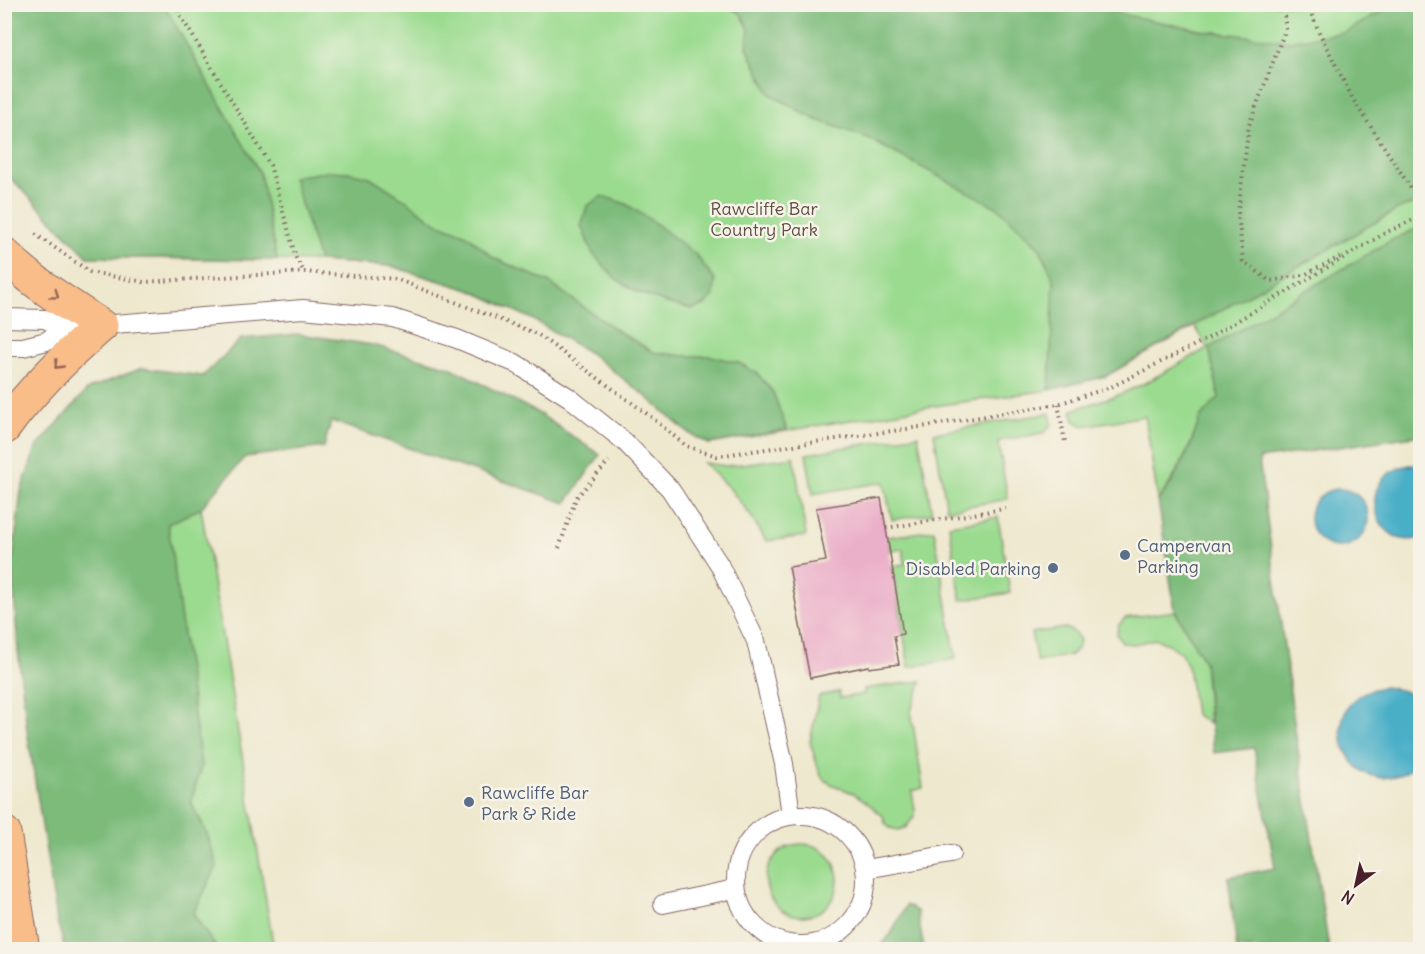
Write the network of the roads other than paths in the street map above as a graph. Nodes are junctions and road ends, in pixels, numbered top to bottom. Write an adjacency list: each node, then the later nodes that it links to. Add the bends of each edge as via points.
1 (4, 254): 3 (main road, one-way to 3, via 54,295)
2 (4, 318): 4 (lane, via 45,319)
3 (101, 326): 4 (lane); 6 (main road, one-way to 6, via 37,386); 7 (lane, via 303,309 393,318 515,363 570,398 625,442 670,489 719,564 756,641 784,764)
4 (63, 328): 5 (lane, via 47,341)
5 (4, 347)
6 (4, 428)
7 (791, 815): 10 (lane, via 819,816 840,826 856,843); 11 (lane, via 767,823 751,837 738,861)
8 (4, 833): 14 (main road)
9 (951, 854): 10 (lane)
10 (866, 869): 13 (lane, via 867,891 848,927)
11 (735, 889): 12 (lane); 13 (lane, via 755,926 776,940)
12 (663, 904)
13 (810, 947)
14 (23, 950)

